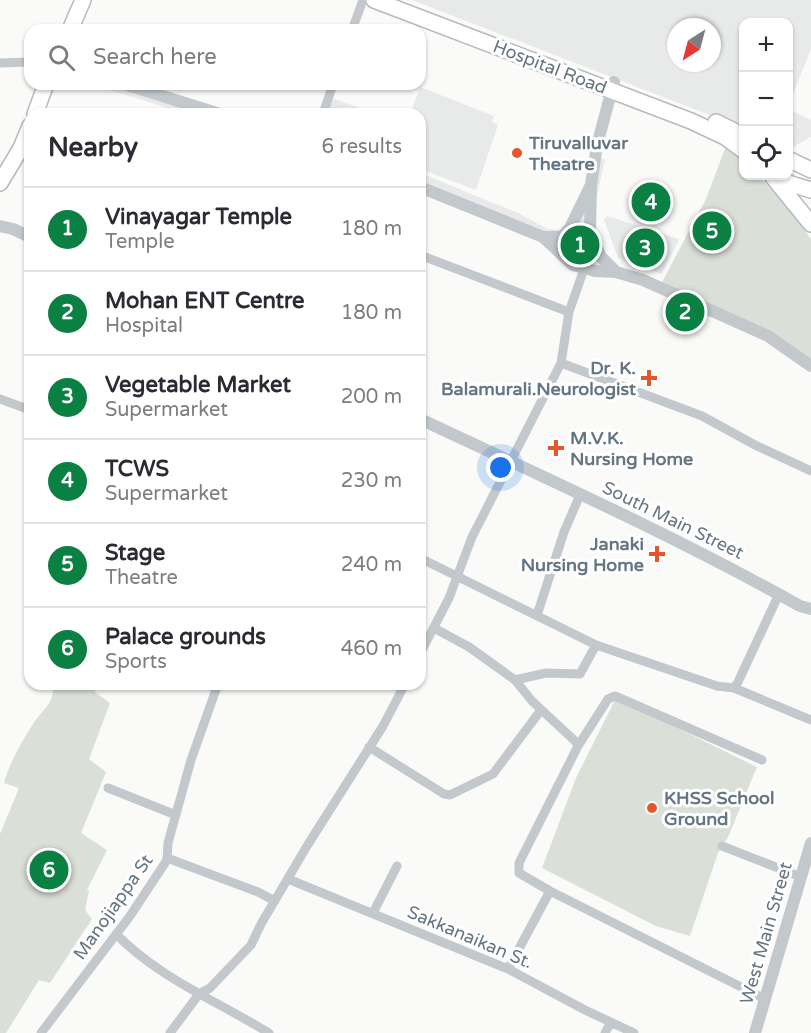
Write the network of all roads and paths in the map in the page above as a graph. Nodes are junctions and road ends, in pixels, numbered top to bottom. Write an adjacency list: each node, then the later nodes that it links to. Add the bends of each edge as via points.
1 (83, 0): 5 (main road)
2 (363, 0): 6 (street)
3 (374, 0): 9 (main road, Hospital Road)
4 (400, 0): 9 (main road, Hospital Road)
5 (73, 24)
6 (354, 24)
7 (24, 62): 8 (street)
8 (0, 63)
9 (613, 87): 16 (main road, Hospital Road, via 707,117); 18 (main road, Hospital Road, via 725,137); 26 (street)
10 (44, 90): 13 (main road)
11 (143, 90): 14 (street)
12 (331, 90): 15 (street)
13 (37, 108)
14 (201, 108)
15 (324, 108)
16 (739, 133)
17 (24, 141): 25 (main road)
18 (739, 147)
19 (793, 158): 20 (main road)
20 (811, 158)
21 (793, 160): 22 (main road)
22 (811, 170)
23 (777, 180): 29 (main road)
24 (782, 180): 28 (main road)
25 (0, 183)
26 (591, 185): 32 (street, via 562,237); 35 (street, via 590,232 601,257)
27 (426, 189): 32 (street)
28 (811, 190)
29 (811, 224)
30 (0, 226): 31 (street)
31 (24, 234)
32 (543, 237): 34 (street, via 562,257)
33 (426, 257): 36 (street)
34 (585, 269): 35 (street); 36 (street)
35 (616, 272): 38 (street, via 643,280 768,336)
36 (570, 312): 37 (street)
37 (561, 363): 42 (street); 43 (street, via 702,416)
38 (811, 366)
39 (0, 399): 40 (street)
40 (24, 408)
41 (426, 422): 42 (street, South Main Street)
42 (510, 460): 44 (street, South Main Street); 46 (street)
43 (811, 471)
44 (580, 495): 47 (street, South Main Street); 49 (street)
45 (426, 561): 46 (street)
46 (456, 574): 49 (street); 50 (street, via 449,598)
47 (779, 594): 48 (street, South Main Street); 53 (street)
48 (811, 609)
49 (537, 615): 51 (street)
50 (428, 632): 52 (street, via 468,648)
51 (596, 645): 52 (street, via 580,674 546,673); 53 (street, via 717,686)
52 (515, 680): 56 (street)
53 (734, 688): 57 (street)
54 (216, 690): 62 (street, Manojiappa St)
55 (402, 690): 59 (street)
56 (541, 710): 58 (street); 59 (street, via 493,774 450,795)
57 (811, 720)
58 (578, 746): 60 (street, via 608,699 615,696); 69 (street, via 518,868 523,877)
59 (369, 747): 68 (street)
60 (762, 760)
61 (108, 788): 62 (street)
62 (176, 815): 65 (street, Manojiappa St)
63 (811, 843): 67 (street, West Main Street)
64 (722, 846): 67 (street)
65 (167, 858): 70 (street); 72 (street, Manojiappa St)
66 (397, 866): 71 (street)
67 (801, 877): 75 (street, West Main Street)
68 (288, 879): 70 (street); 71 (street, Sakkanaikan St.)
69 (550, 891): 73 (street); 75 (street)
70 (277, 898): 74 (street, via 251,945 210,988)
71 (373, 913): 73 (street, Sakkanaikan St.)
72 (116, 934): 74 (street, via 154,967); 77 (street, Manojiappa St)
73 (508, 969): 76 (street, Sakkanaikan St.)
74 (199, 994): 78 (street); 79 (street)
75 (765, 999): 82 (street, West Main Street)
76 (611, 1022): 80 (street); 81 (street, Sakkanaikan St.)
77 (41, 1033)
78 (170, 1033)
79 (269, 1033)
80 (605, 1033)
81 (634, 1033)
82 (755, 1033)

